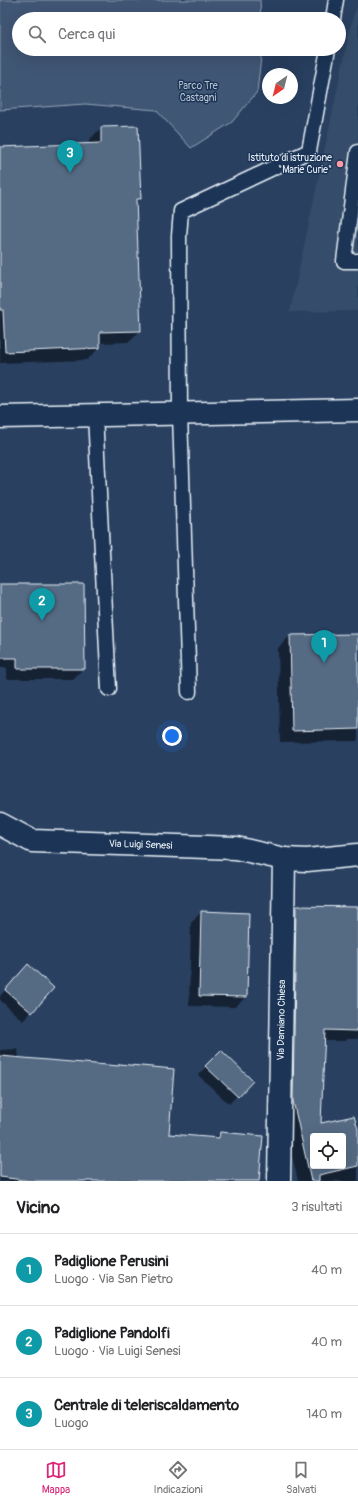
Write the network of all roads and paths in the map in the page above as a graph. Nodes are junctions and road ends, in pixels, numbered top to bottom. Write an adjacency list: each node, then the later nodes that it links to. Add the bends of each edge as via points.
1 (336, 0): 2 (lane)
2 (334, 12)
3 (327, 56): 7 (lane, via 309,151 181,211)
4 (358, 152): 5 (lane, via 344,261)
5 (358, 261)
6 (358, 410): 7 (street)
7 (180, 414): 8 (street); 11 (lane)
8 (96, 415): 9 (street); 10 (lane)
9 (0, 417)
10 (109, 689)
11 (189, 692)
12 (0, 824): 14 (street, Via Luigi Senesi, via 32,841 236,848)
13 (358, 855): 14 (street, Via Luigi Senesi, via 307,860)
14 (284, 859): 15 (street, Via Damiano Chiesa)
15 (279, 1181)

